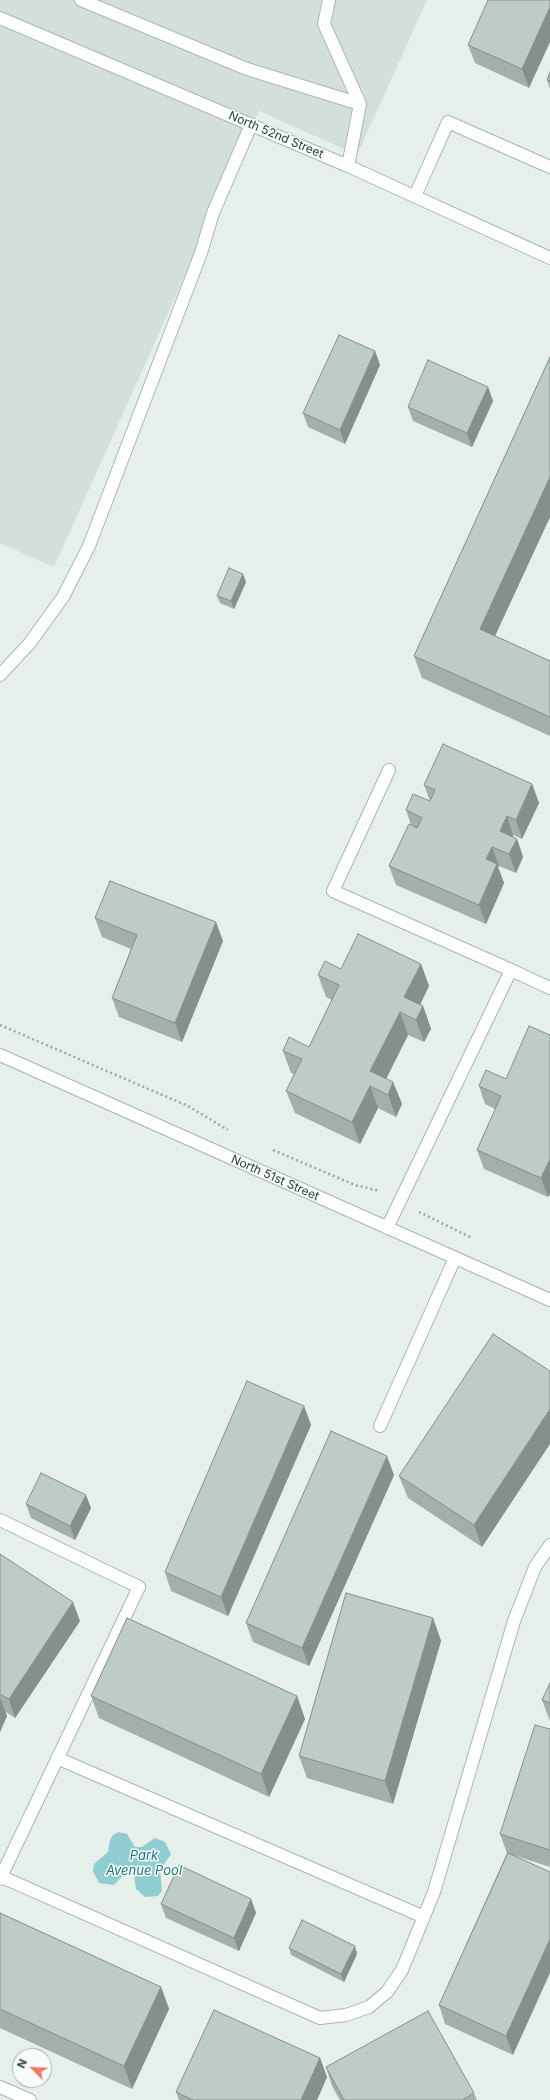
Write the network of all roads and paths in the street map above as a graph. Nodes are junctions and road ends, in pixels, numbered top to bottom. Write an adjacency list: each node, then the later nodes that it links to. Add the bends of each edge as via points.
1 (81, 0): 4 (street, via 246,69)
2 (329, 0): 4 (street, via 324,24)
3 (0, 18): 5 (street, North 52nd Street)
4 (360, 104): 6 (street)
5 (251, 125): 6 (street, North 52nd Street); 10 (street, via 213,213 201,253 89,546 63,597 29,644)
6 (348, 166): 8 (street, North 52nd Street)
7 (550, 167): 8 (street, via 448,122)
8 (415, 196): 9 (street, North 52nd Street)
9 (550, 258)
10 (0, 676)
11 (390, 770): 12 (street, via 333,891)
12 (511, 970): 13 (street); 18 (street)
13 (550, 988)
14 (0, 1026): 16 (path, via 188,1106)
15 (0, 1055): 19 (street, North 51st Street)
16 (232, 1133)
17 (270, 1149): 18 (path)
18 (400, 1202): 19 (street); 20 (path)
19 (387, 1228): 21 (street, North 51st Street)
20 (478, 1241)
21 (455, 1258): 22 (street, North 51st Street); 23 (street)
22 (550, 1300)
23 (380, 1426)
24 (0, 1520): 26 (street, via 138,1587)
25 (550, 1545): 28 (street, via 535,1567 514,1621 434,1892)
26 (57, 1758): 27 (street); 28 (street)
27 (1, 1878): 28 (street, via 320,2018 346,2015 369,2008 387,1992 402,1970)
28 (424, 1917)
29 (0, 2087): 30 (street)
30 (30, 2100)

